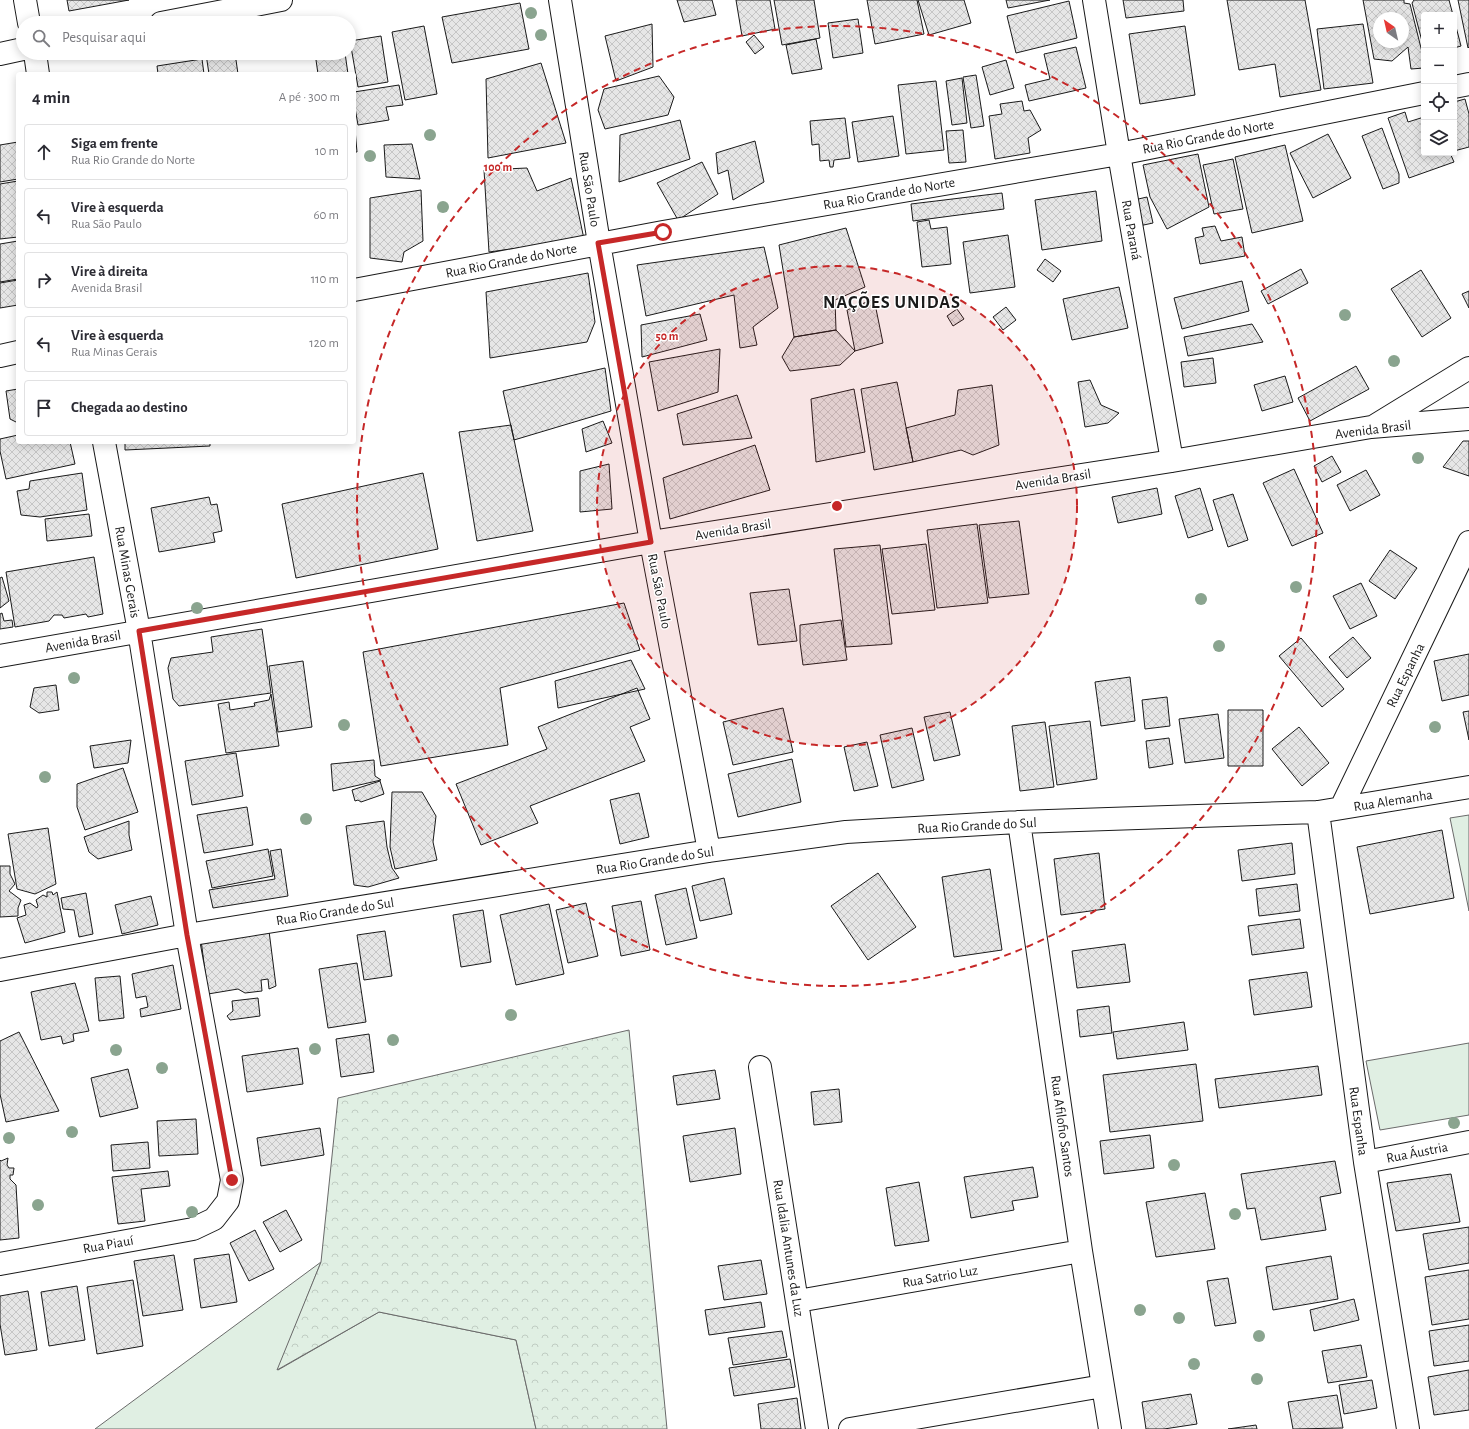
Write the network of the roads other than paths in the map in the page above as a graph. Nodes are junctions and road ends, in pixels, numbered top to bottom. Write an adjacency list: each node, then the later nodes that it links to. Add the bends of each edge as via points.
1 (25, 0): 5 (street)
2 (280, 0): 6 (street)
3 (560, 0): 15 (street, Rua São Paulo)
4 (1094, 0): 14 (street, Rua Paraná)
5 (28, 16)
6 (197, 16)
7 (16, 51): 8 (street)
8 (0, 54)
9 (36, 60): 10 (street)
10 (38, 72)
11 (1469, 84): 12 (street)
12 (1457, 86)
13 (1421, 94): 14 (street, Rua Rio Grande do Norte)
14 (1119, 154): 15 (street, Rua Rio Grande do Norte); 23 (street, Rua Paraná)
15 (598, 243): 16 (street, Rua Rio Grande do Norte); 24 (street, Rua São Paulo)
16 (356, 290)
17 (16, 352): 18 (street)
18 (0, 356)
19 (1469, 368): 21 (street)
20 (1469, 419): 21 (street, Avenida Brasil)
21 (1371, 427): 23 (street, Avenida Brasil)
22 (104, 444): 26 (street, Rua Minas Gerais)
23 (1172, 460): 24 (street, Avenida Brasil)
24 (651, 542): 26 (street, Avenida Brasil); 32 (street, Rua São Paulo)
25 (1469, 542): 29 (street, Rua Espanha)
26 (139, 631): 27 (street, Avenida Brasil); 33 (street, Rua Minas Gerais)
27 (0, 656)
28 (1469, 787): 29 (street, Rua Alemanha)
29 (1341, 808): 30 (street, Rua Alemanha)
30 (1318, 812): 31 (street, Rua Rio Grande do Sul); 37 (street, Rua Espanha)
31 (1019, 822): 32 (street, Rua Rio Grande do Sul, via 846,832); 39 (street, Rua Afilofio Santos)
32 (709, 851): 33 (street, Rua Rio Grande do Sul)
33 (187, 935): 34 (street, Rua Rio Grande do Sul); 38 (street, Rua Minas Gerais, via 232,1180 228,1201)
34 (0, 970)
35 (760, 1067): 41 (street, Rua Idalia Antunes da Luz)
36 (1469, 1142): 37 (street, Rua Áustria)
37 (1365, 1162): 46 (street, Rua Espanha)
38 (214, 1220): 40 (street, Rua Piauí, via 193,1229)
39 (1082, 1251): 41 (street, Rua Satrio Luz); 42 (street, Rua Afilofio Santos)
40 (0, 1264)
41 (798, 1301): 43 (street, Rua Idalia Antunes da Luz)
42 (1103, 1386): 44 (street); 45 (street, Rua Afilofio Santos)
43 (818, 1429)
44 (850, 1429)
45 (1110, 1429)
46 (1408, 1429)

